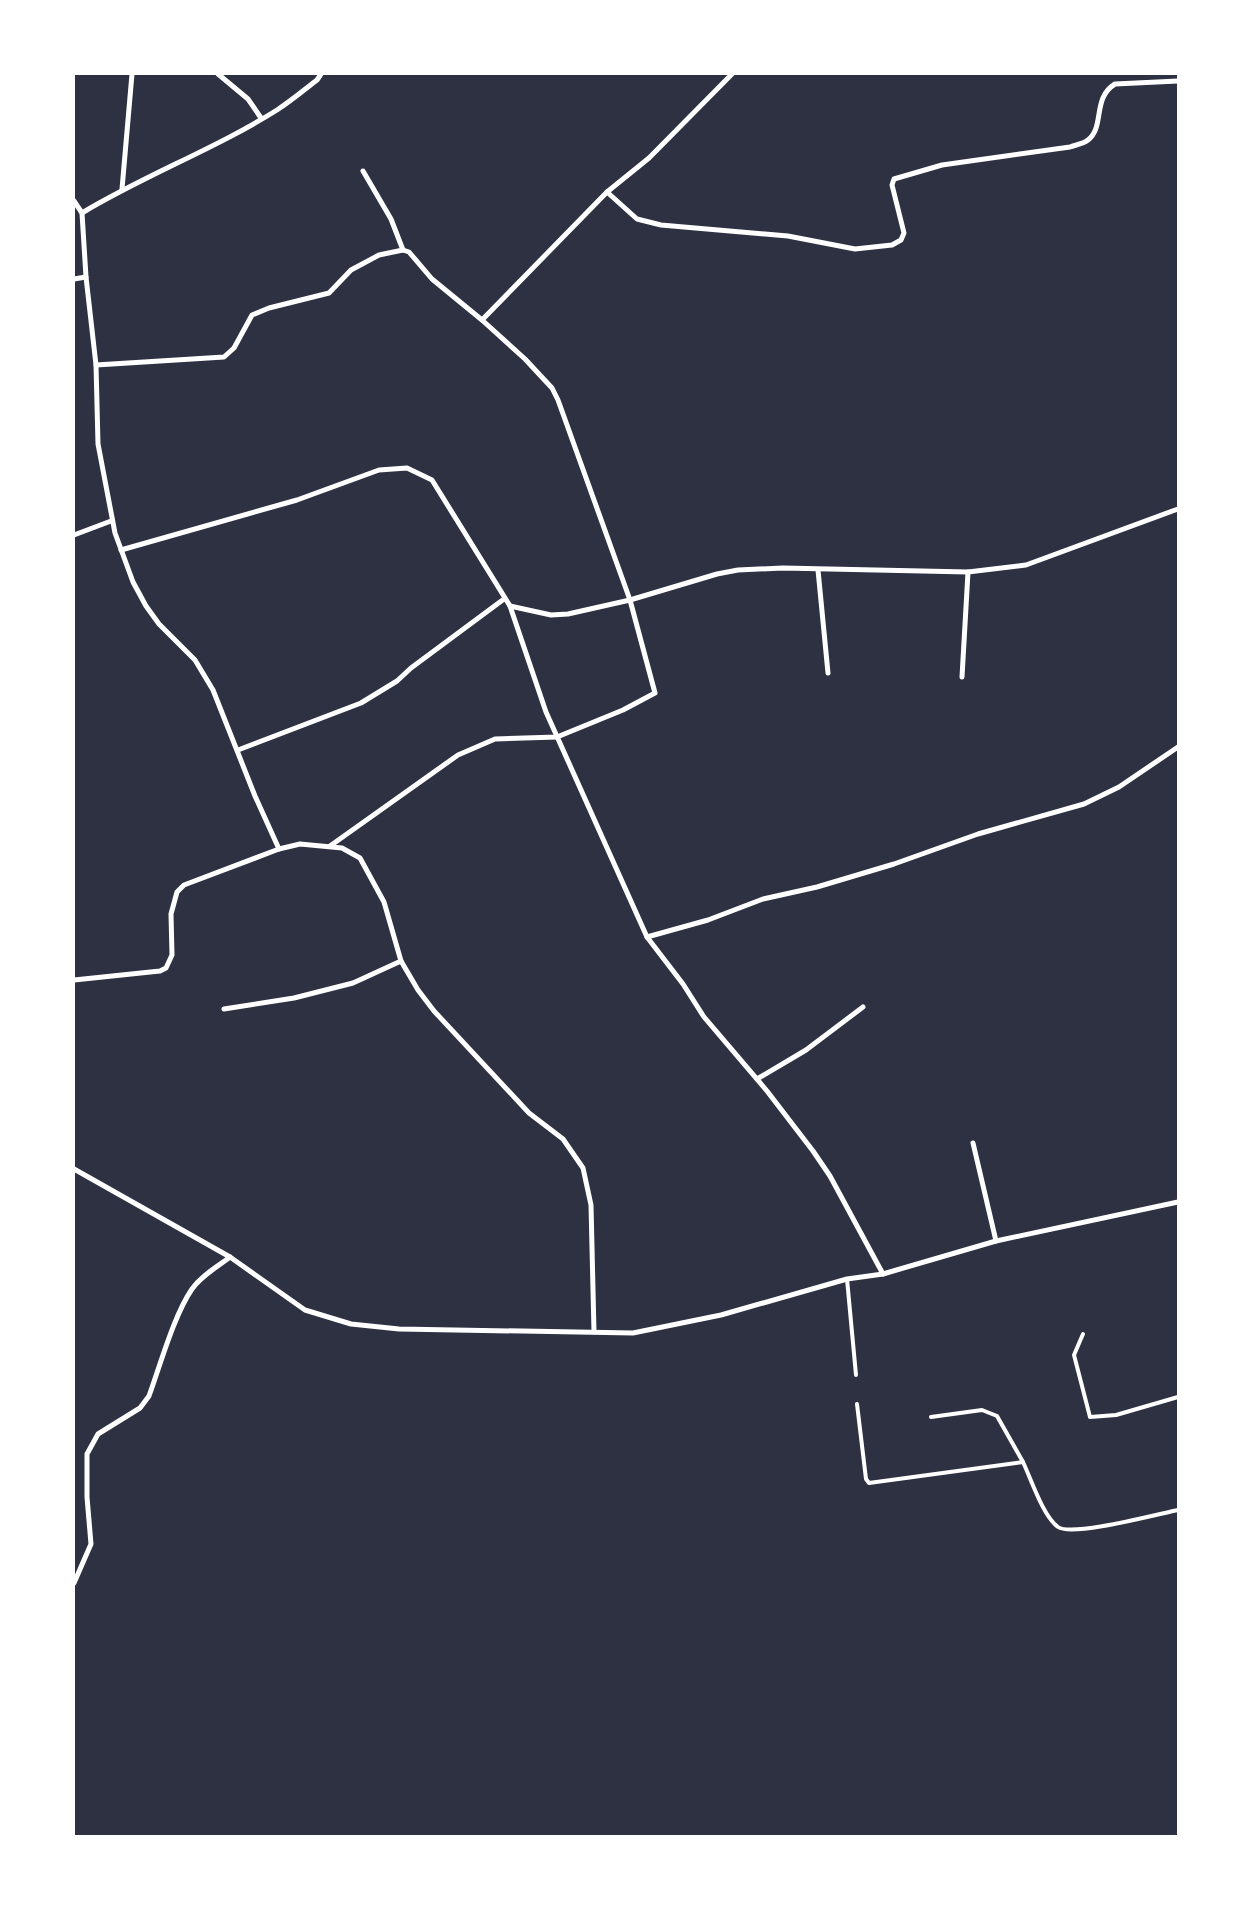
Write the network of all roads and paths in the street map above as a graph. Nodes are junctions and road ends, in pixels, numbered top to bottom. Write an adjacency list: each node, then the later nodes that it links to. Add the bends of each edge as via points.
1 (132, 74): 8 (street)
2 (218, 74): 6 (street, via 248,100)
3 (321, 74): 6 (street, via 295,98)
4 (732, 74): 9 (street, via 649,158)
5 (1178, 81): 9 (street, via 1115,84 1108,88 1101,100 1095,129 1086,142 942,165 894,179 892,184 904,233 902,240 892,245 855,249 788,236 661,225 636,219)
6 (262, 118): 8 (street)
7 (363, 171): 12 (street, via 391,219)
8 (122, 189): 11 (street)
9 (607, 192): 15 (street)
10 (74, 201): 11 (street)
11 (82, 213): 13 (street)
12 (403, 250): 15 (street); 16 (street, via 379,255 351,270 329,294 252,315 234,348 224,357)
13 (86, 277): 14 (street); 16 (street)
14 (74, 279)
15 (482, 320): 24 (street, via 532,365 552,388)
16 (96, 365): 18 (street, via 98,444)
17 (1178, 509): 22 (street, via 1026,565)
18 (111, 521): 19 (street); 20 (street)
19 (74, 535)
20 (121, 550): 23 (street, via 288,503 379,470 407,468 432,480); 30 (street, via 132,582 146,606 204,674)
21 (818, 570): 22 (street); 24 (street, via 738,570); 26 (street)
22 (968, 572): 27 (street)
23 (504, 599): 25 (street); 30 (street, via 397,681 361,703)
24 (630, 600): 25 (street, via 551,616); 28 (street, via 654,693 623,710)
25 (510, 606): 28 (street)
26 (828, 672)
27 (962, 677)
28 (557, 736): 31 (street, via 496,739 458,755); 33 (street)
29 (1178, 746): 33 (street, via 1119,787 1084,804 978,834 894,864 763,899 708,920)
30 (238, 750): 32 (street)
31 (330, 846): 32 (street, via 300,844); 34 (street, via 352,852 364,863 384,902)
32 (280, 849): 35 (street, via 184,885 177,892 171,914 172,956 166,968)
33 (647, 937): 38 (street, via 704,1018)
34 (401, 961): 37 (street, via 354,983 294,998); 46 (street, via 434,1011 529,1113 563,1139 583,1168 591,1205)
35 (74, 980)
36 (863, 1008): 38 (street, via 806,1050)
37 (224, 1009)
38 (757, 1079): 44 (street, via 830,1176)
39 (973, 1143): 42 (street)
40 (74, 1169): 43 (street)
41 (1178, 1202): 42 (street)
42 (996, 1241): 44 (street)
43 (230, 1257): 46 (street, via 305,1310 351,1324 399,1329); 54 (street, via 193,1288 149,1396 140,1408 92,1441 86,1472 91,1544)
44 (883, 1274): 45 (street)
45 (847, 1278): 46 (street, via 681,1325 633,1333); 48 (lane)
46 (594, 1332)
47 (1083, 1334): 49 (lane, via 1074,1355 1090,1417 1116,1415)
48 (856, 1375)
49 (1178, 1397)
50 (857, 1404): 52 (lane, via 869,1483)
51 (931, 1417): 52 (lane, via 982,1410 997,1416)
52 (1023, 1462): 53 (lane, via 1050,1519 1059,1528 1093,1528)
53 (1178, 1510)
54 (74, 1583)

